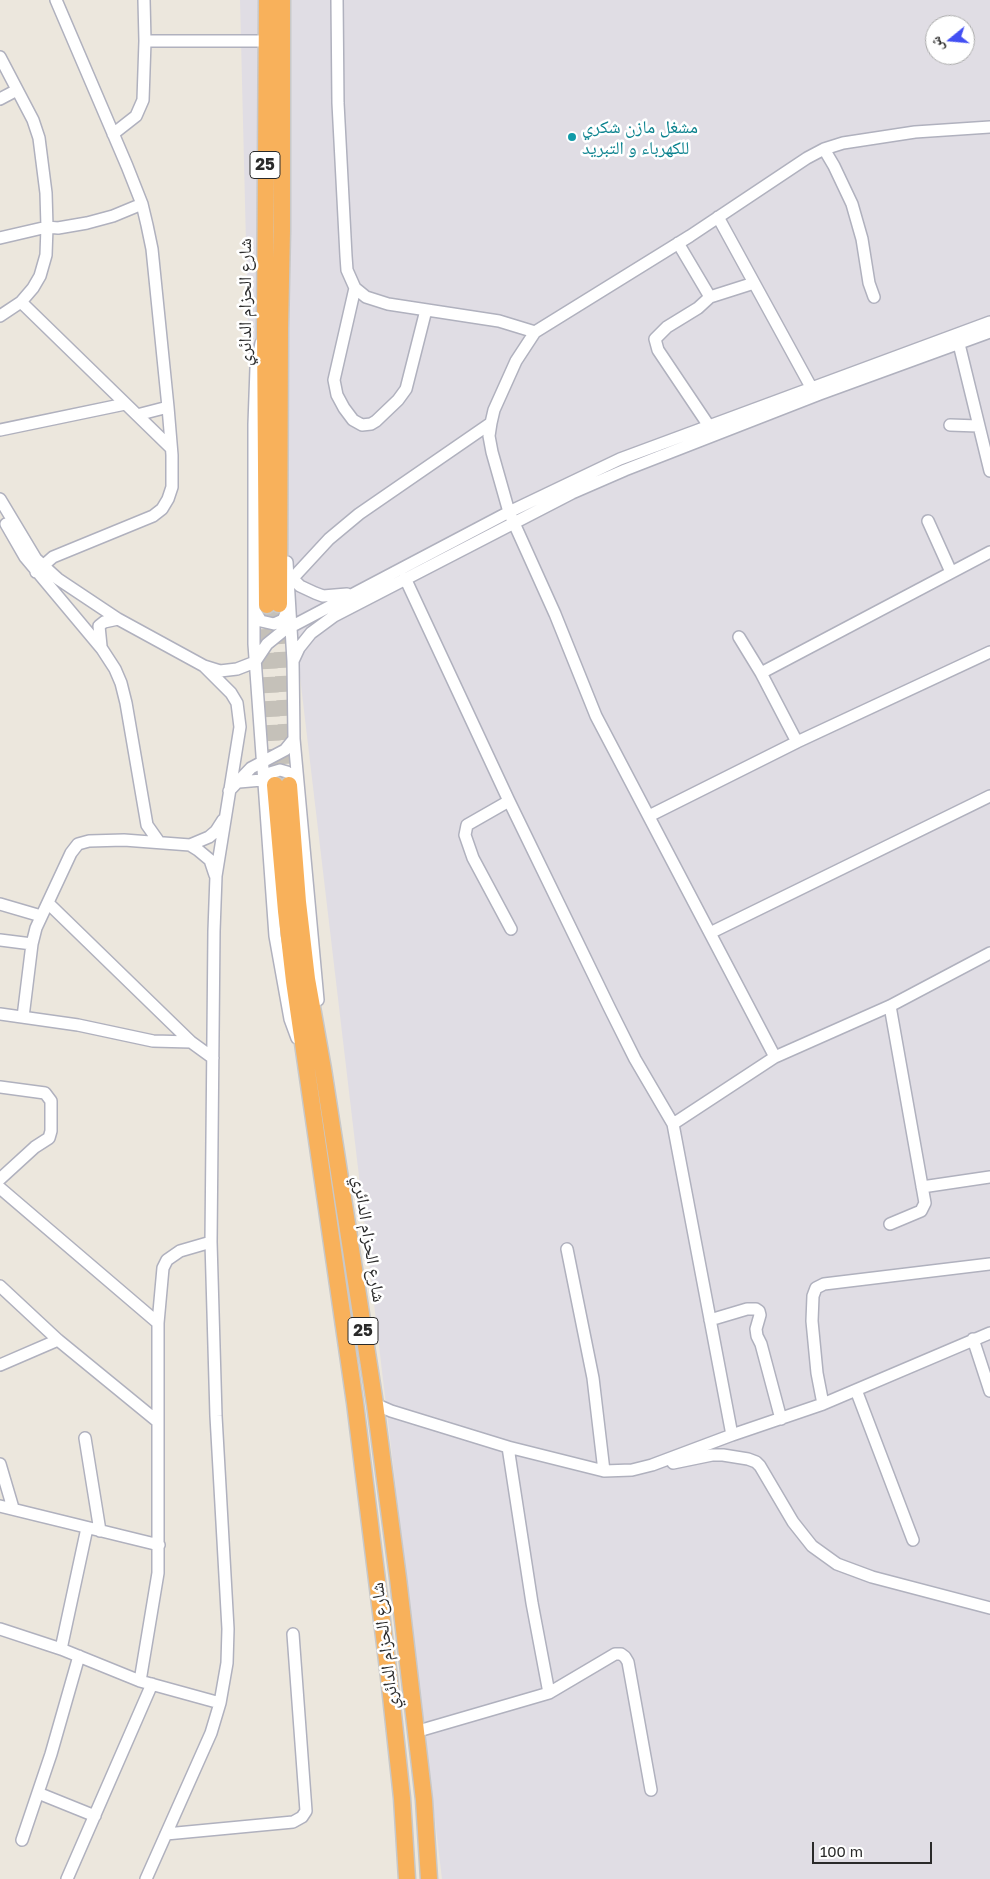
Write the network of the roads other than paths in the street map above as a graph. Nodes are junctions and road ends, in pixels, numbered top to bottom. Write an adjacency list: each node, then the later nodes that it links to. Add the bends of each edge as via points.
1 (56, 0): 12 (street)
2 (144, 0): 7 (street)
3 (266, 0): 6 (highway, شارع الحزام الدائري / 25)
4 (282, 0): 27 (highway, شارع الحزام الدائري / 25, via 282,231)
5 (337, 0): 20 (street, via 346,256 347,270)
6 (266, 40): 7 (street); 27 (highway, شارع الحزام الدائري / 25)
7 (145, 41): 12 (street, via 140,111)
8 (0, 57): 9 (street)
9 (17, 90): 10 (street); 16 (street, via 39,138)
10 (0, 98)
11 (990, 127): 13 (street, via 914,132)
12 (113, 134): 14 (street)
13 (824, 149): 15 (street); 22 (street, via 852,204)
14 (142, 204): 16 (street, via 87,223); 33 (street, via 152,249)
15 (718, 217): 18 (street); 19 (street)
16 (47, 227): 17 (street); 23 (street, via 46,255 40,276)
17 (0, 238)
18 (678, 243): 21 (street); 28 (street)
19 (754, 283): 21 (street); 31 (street)
20 (355, 288): 24 (street, via 373,300); 24 (street, via 334,385 344,408 353,420 362,425 376,422 406,389)
21 (710, 297): 37 (street, via 655,339 658,350)
22 (874, 297)
23 (21, 302): 25 (street); 32 (street)
24 (426, 310): 28 (street, via 499,321)
25 (0, 316)
26 (990, 322): 31 (street)
27 (272, 328): 50 (street, via 285,351 287,376); 54 (highway, شارع الحزام الدائري / 25); 54 (street, via 256,359 255,377)
28 (535, 332): 35 (street, via 516,361)
29 (990, 332): 30 (street)
30 (959, 344): 38 (street); 46 (street, via 625,470)
31 (811, 387): 37 (street)
32 (125, 404): 34 (street); 39 (street)
33 (168, 407): 34 (street); 40 (street)
34 (137, 415): 40 (street)
35 (491, 422): 43 (street, via 492,452); 50 (street, via 359,514)
36 (950, 425): 38 (street)
37 (709, 426): 43 (street, via 620,459)
38 (978, 426): 41 (street)
39 (0, 430)
40 (171, 448): 48 (street, via 172,487 162,509 148,518 54,557)
41 (990, 471)
42 (0, 499): 48 (street)
43 (509, 512): 46 (street); 52 (street)
44 (0, 513): 48 (street, via 22,552)
45 (928, 521): 49 (street)
46 (513, 523): 51 (street); 74 (street, via 596,716)
47 (990, 552): 49 (street)
48 (39, 569): 55 (street); 59 (street)
49 (951, 572): 65 (street)
50 (290, 576): 53 (street, via 307,590 323,596); 54 (street)
51 (405, 578): 52 (street); 73 (street)
52 (386, 582): 53 (street); 61 (street, via 321,624 303,642)
53 (356, 592): 56 (street)
54 (272, 606): 56 (street); 58 (street)
55 (118, 619): 59 (street, via 99,626); 63 (street)
56 (290, 627): 61 (street); 62 (street, via 272,639)
57 (739, 637): 65 (street)
58 (254, 644): 62 (street); 64 (street)
59 (102, 649): 76 (street, via 121,683)
60 (990, 652): 67 (street)
61 (293, 661): 66 (street)
62 (255, 662): 64 (street); 68 (street)
63 (204, 666): 64 (street, via 220,670); 71 (street, via 231,693 239,713 240,727)
64 (237, 669)
65 (761, 673): 67 (street)
66 (294, 739): 68 (street, via 285,750); 70 (street)
67 (797, 742): 74 (street)
68 (261, 762): 69 (street, via 246,772); 70 (street)
69 (239, 782): 70 (street); 71 (street)
70 (281, 783): 114 (highway, شارع الحزام الدائري / 25, via 307,979); 147 (highway, شارع الحزام الدائري / 25, via 286,911 357,1413 402,1798)
71 (229, 791): 75 (street)
72 (990, 796): 85 (street)
73 (509, 801): 84 (street, via 467,826 465,835 473,858); 96 (street, via 635,1059)
74 (649, 816): 85 (street)
75 (225, 818): 79 (street, via 209,837); 80 (street)
76 (147, 825): 77 (street); 78 (street)
77 (124, 840): 78 (street); 81 (street, via 90,841 74,847)
78 (159, 842): 79 (street)
79 (190, 845): 80 (street, via 210,860)
80 (216, 876): 94 (street)
81 (48, 903): 83 (street); 92 (street)
82 (0, 904): 83 (street)
83 (41, 916): 87 (street)
84 (511, 929)
85 (710, 932): 93 (street)
86 (0, 940): 87 (street)
87 (32, 944): 91 (street)
88 (990, 953): 89 (street)
89 (890, 1006): 93 (street); 99 (street)
90 (0, 1014): 91 (street)
91 (23, 1017): 92 (street, via 153,1041)
92 (191, 1042): 94 (street)
93 (775, 1057): 96 (street)
94 (213, 1058): 102 (street)
95 (0, 1086): 98 (street, via 45,1093 51,1101 51,1131 49,1138)
96 (673, 1124): 106 (street)
97 (990, 1177): 99 (street)
98 (0, 1179)
99 (922, 1186): 101 (street, via 924,1203 921,1211)
100 (0, 1188): 107 (street)
101 (890, 1224)
102 (212, 1242): 107 (street, via 180,1252 165,1264); 138 (street, via 216,1416 228,1629 227,1663)
103 (566, 1249): 123 (street, via 593,1378)
104 (990, 1264): 115 (street, via 824,1284 816,1288 812,1296 812,1327)
105 (0, 1286): 110 (street)
106 (710, 1320): 116 (street, via 747,1309 759,1311 757,1336); 118 (street)
107 (158, 1323): 117 (street)
108 (990, 1333): 109 (street)
109 (973, 1339): 112 (street); 113 (street)
110 (58, 1340): 111 (street); 117 (street)
111 (0, 1365)
112 (856, 1390): 115 (street); 128 (street)
113 (990, 1391)
114 (375, 1404): 120 (street); 139 (highway, شارع الحزام الدائري / 25)
115 (823, 1404): 116 (street)
116 (782, 1419): 118 (street)
117 (157, 1421): 129 (street)
118 (732, 1434): 121 (street)
119 (85, 1438): 127 (street)
120 (508, 1447): 123 (street); 137 (street)
121 (664, 1461): 123 (street, via 632,1470); 130 (street, via 676,1463 723,1455 756,1462 812,1546 837,1564 872,1577)
122 (0, 1464): 125 (street)
123 (604, 1471)
124 (0, 1506): 125 (street)
125 (13, 1508): 126 (street)
126 (87, 1528): 127 (street); 133 (street)
127 (100, 1530): 129 (street)
128 (913, 1540)
129 (159, 1545): 135 (street, via 158,1573)
130 (990, 1608)
131 (0, 1629): 133 (street)
132 (293, 1634): 143 (street, via 306,1811 293,1822)
133 (61, 1648): 134 (street)
134 (79, 1656): 135 (street); 141 (street)
135 (140, 1681): 136 (street)
136 (152, 1684): 138 (street); 142 (street)
137 (549, 1693): 139 (street); 140 (street, via 615,1654 625,1657)
138 (220, 1704): 143 (street, via 198,1764)
139 (415, 1732): 148 (highway, شارع الحزام الدائري / 25, via 424,1800)
140 (651, 1790)
141 (38, 1793): 142 (street); 144 (street)
142 (95, 1816): 145 (street)
143 (166, 1834): 146 (street)
144 (22, 1840)
145 (67, 1879)
146 (146, 1879)
147 (407, 1879)
148 (429, 1879)

